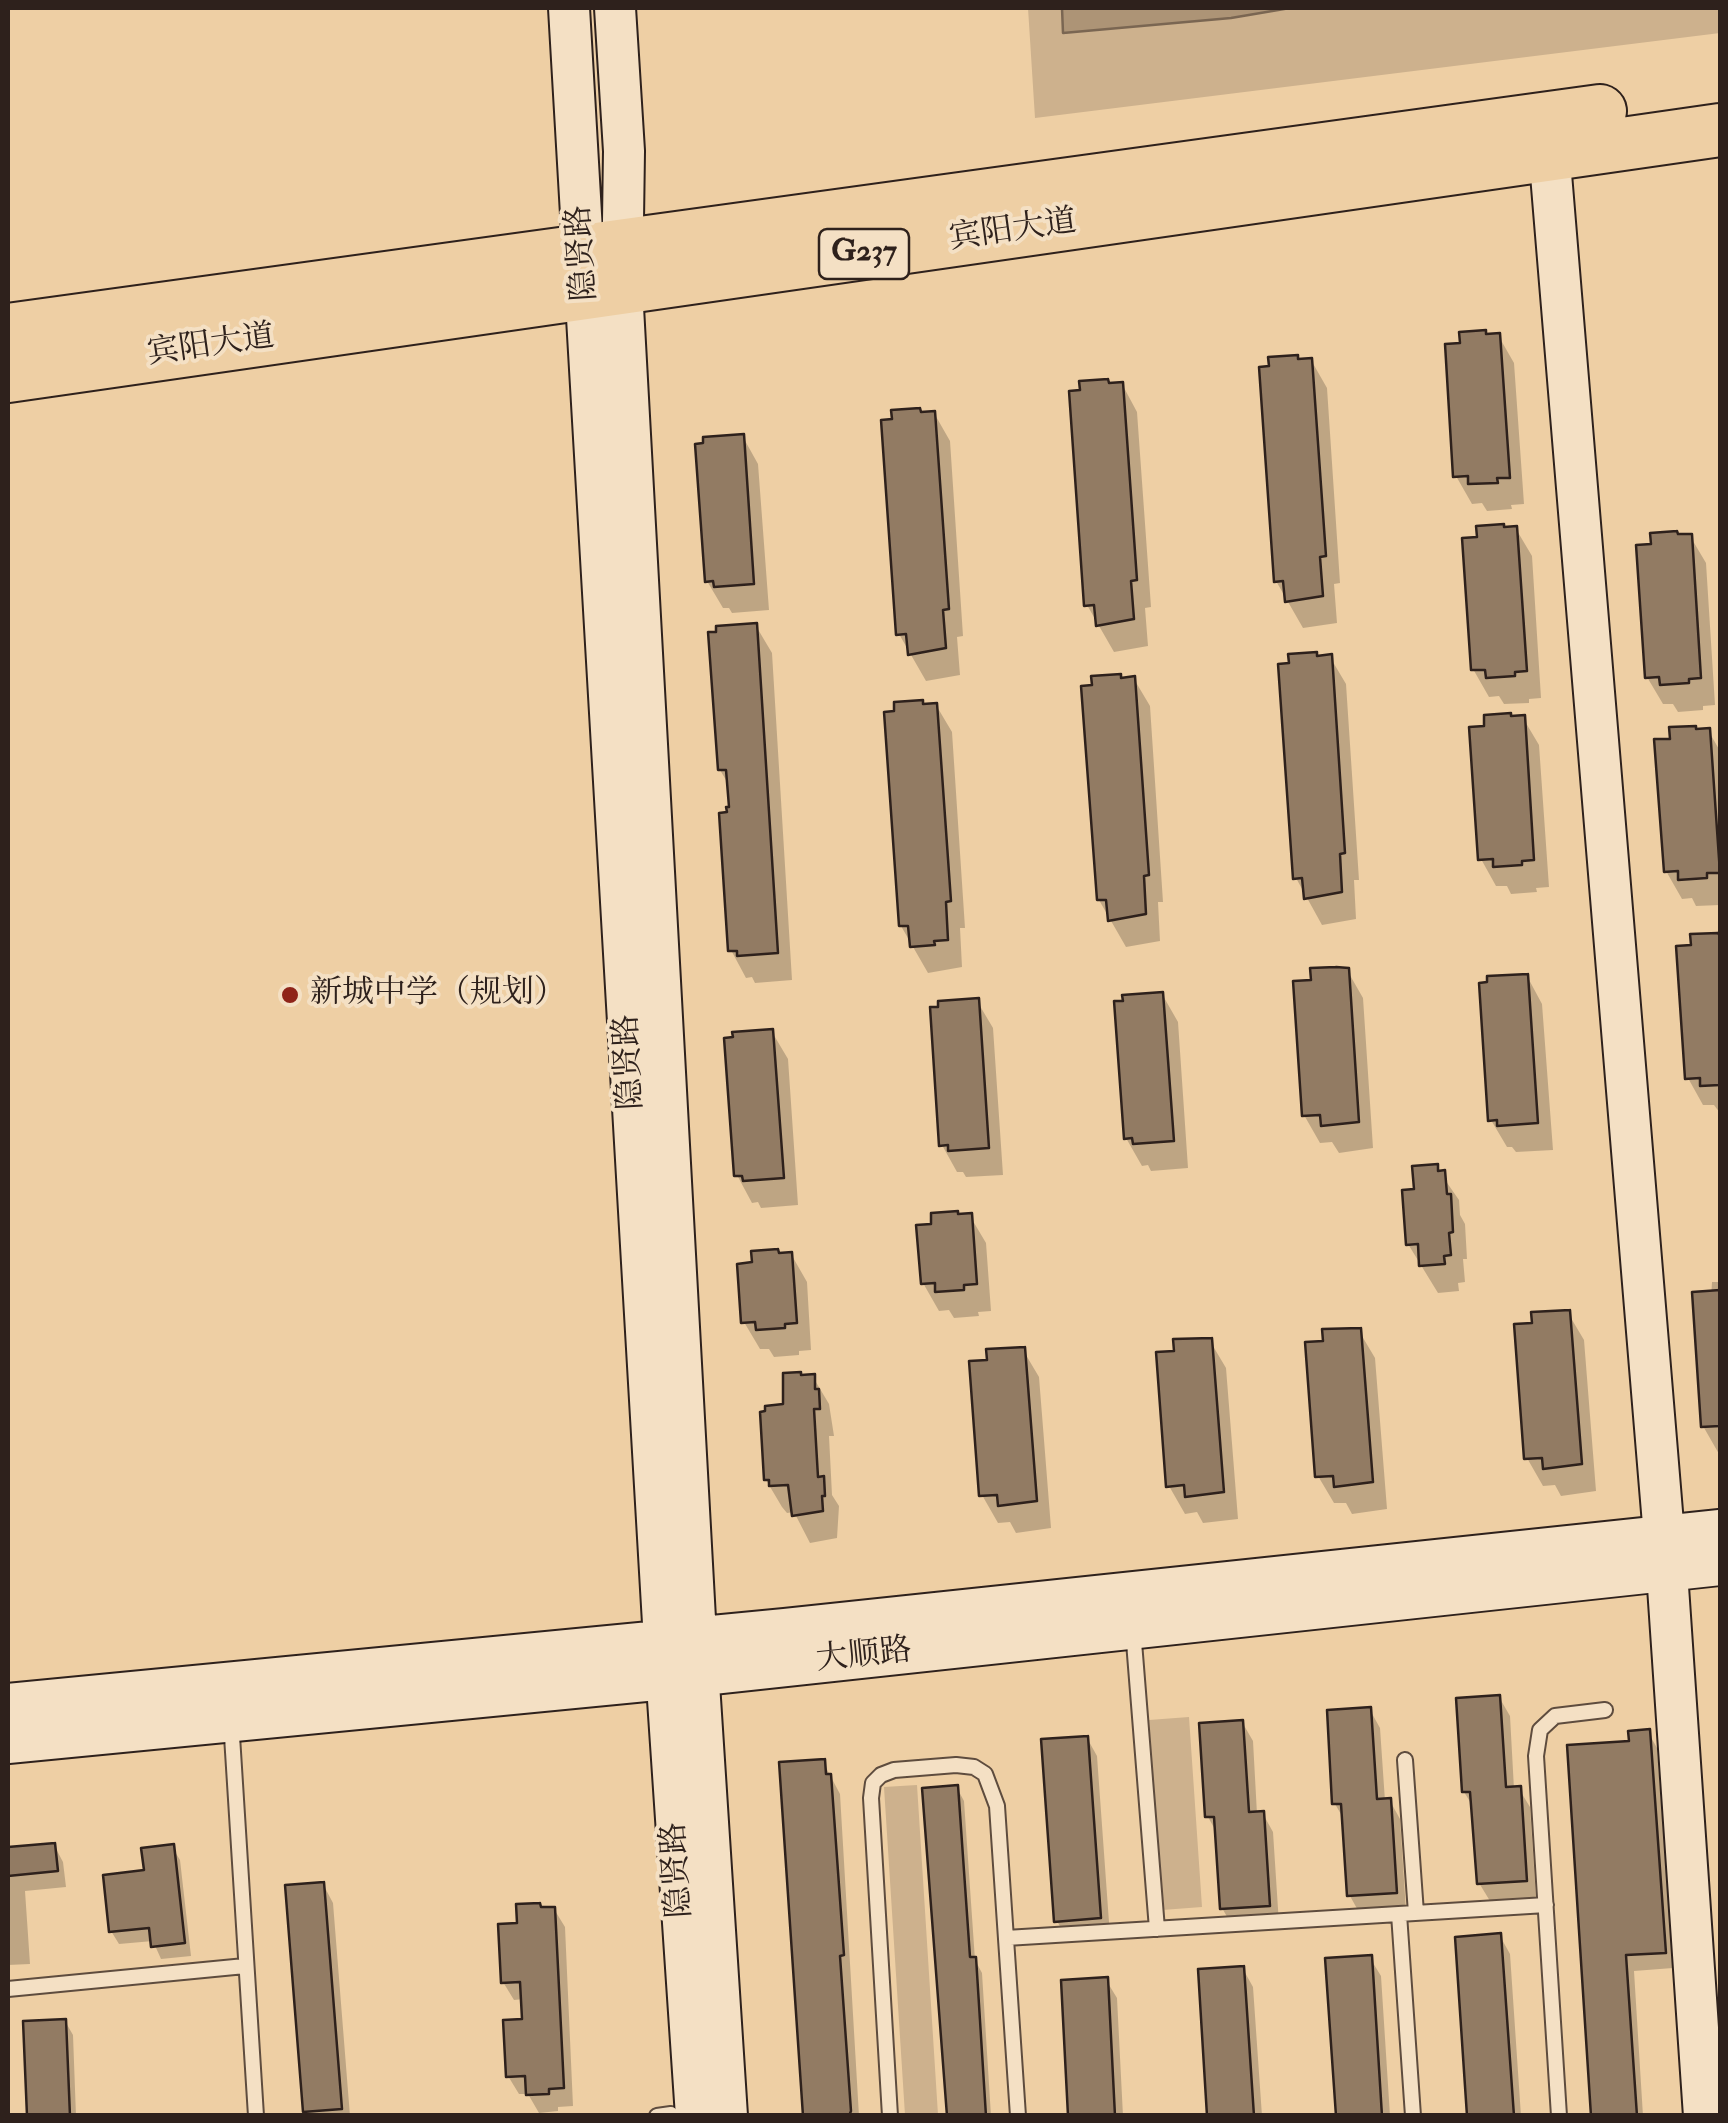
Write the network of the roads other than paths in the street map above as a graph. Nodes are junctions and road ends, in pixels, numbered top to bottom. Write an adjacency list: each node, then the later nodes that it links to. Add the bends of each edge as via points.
1 (569, 8): 6 (street, 隐贤路)
2 (615, 8): 6 (street, 隐贤路, via 624,152)
3 (1720, 94): 5 (highway, 宾阳大道 / G237)
4 (1720, 130): 5 (highway, 宾阳大道 / G237)
5 (1548, 136): 6 (highway, 宾阳大道 / G237); 10 (street)
6 (603, 269): 7 (highway, 宾阳大道 / G237); 8 (highway, 宾阳大道 / G237); 13 (street, 隐贤路)
7 (8, 330)
8 (8, 376)
9 (1720, 1530): 10 (street, 大顺路)
10 (1665, 1554): 11 (street, 大顺路); 13 (street, 大顺路); 35 (street)
11 (1720, 1565)
12 (1134, 1642): 22 (lane)
13 (681, 1658): 14 (street, 大顺路); 17 (street, 大顺路); 29 (street, 隐贤路); 30 (street, 隐贤路)
14 (8, 1704)
15 (1605, 1710): 19 (lane, via 1555,1716 1540,1730)
16 (232, 1736): 27 (lane)
17 (8, 1743)
18 (1405, 1760): 20 (lane)
19 (1546, 1905): 20 (lane); 34 (lane)
20 (1416, 1913): 21 (lane)
21 (1399, 1914): 22 (lane); 33 (lane)
22 (1157, 1929): 23 (lane)
23 (1006, 1938): 31 (lane, via 998,1806 985,1774 956,1765 882,1775 871,1798); 32 (lane)
24 (245, 1966): 25 (lane)
25 (8, 1988)
26 (671, 2114): 28 (lane)
27 (256, 2116)
28 (657, 2116)
29 (696, 2116)
30 (728, 2116)
31 (890, 2116)
32 (1018, 2116)
33 (1412, 2116)
34 (1559, 2116)
35 (1704, 2116)

